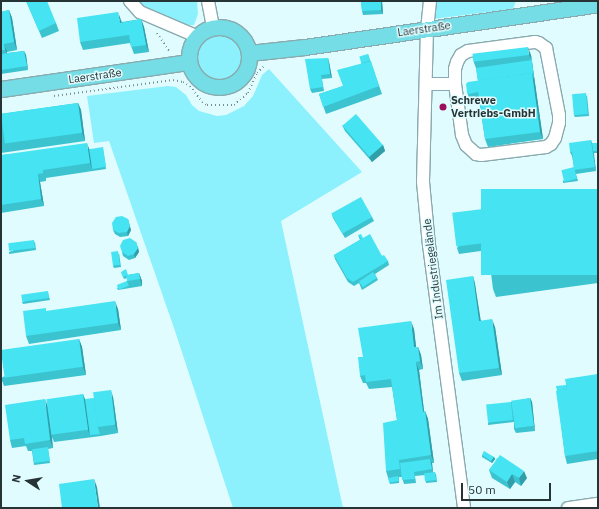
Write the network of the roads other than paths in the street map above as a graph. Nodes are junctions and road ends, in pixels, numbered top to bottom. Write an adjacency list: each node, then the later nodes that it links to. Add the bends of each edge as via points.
1 (130, 1): 7 (street, via 140,12)
2 (208, 1): 5 (street)
3 (430, 1): 6 (street, Im Industriegelände)
4 (598, 4): 6 (main road, Laerstraße)
5 (213, 27): 7 (main road); 8 (main road, via 238,32 246,41)
6 (427, 28): 8 (main road, Laerstraße); 10 (street, Im Industriegelände)
7 (196, 36): 9 (main road, via 190,48)
8 (249, 53): 9 (main road, via 249,62 244,74 235,83 218,88 208,86 199,80 192,72)
9 (189, 62): 12 (main road, Laerstraße)
10 (426, 84): 11 (street); 14 (street, Im Industriegelände, via 423,182)
11 (455, 84): 11 (street, via 457,62 461,55 468,51 535,42 543,45 546,48 559,115 555,138 546,147 476,154 466,144 462,135)
12 (1, 89)
13 (598, 504): 15 (street)
14 (464, 508)
15 (568, 508)

